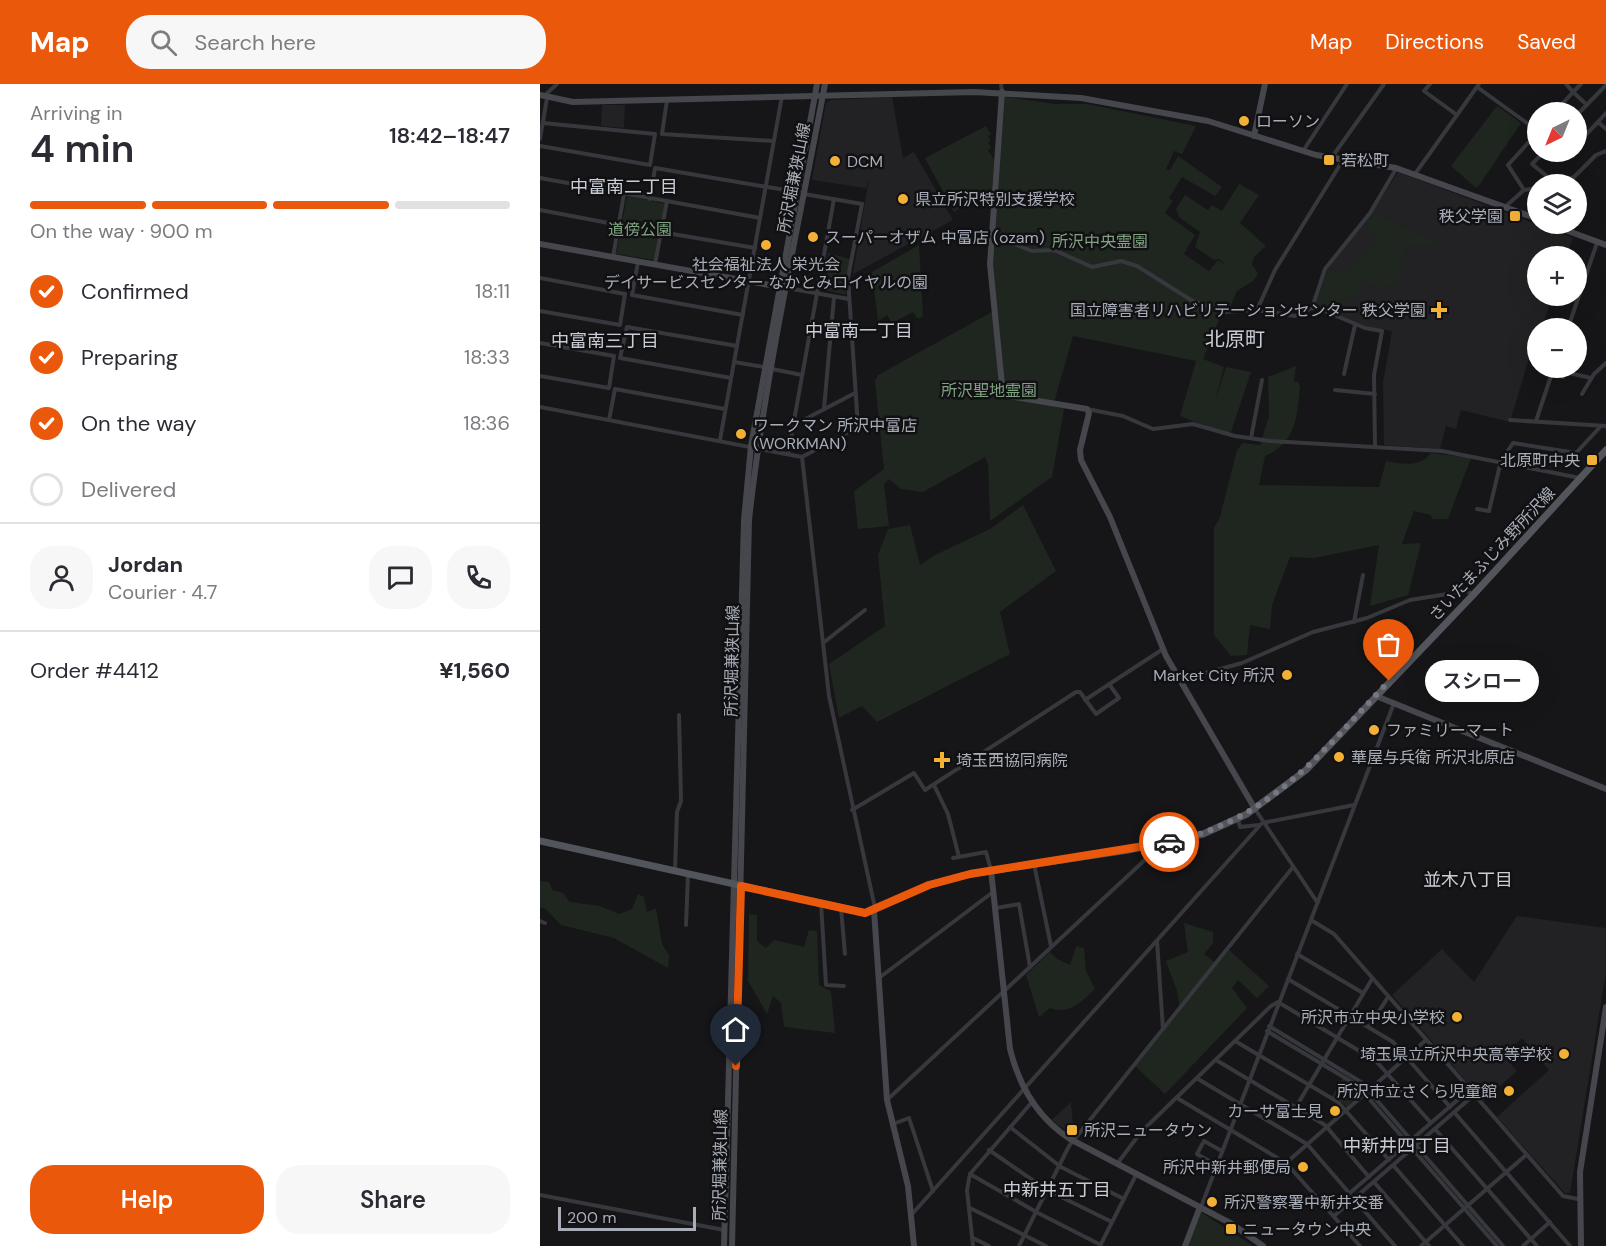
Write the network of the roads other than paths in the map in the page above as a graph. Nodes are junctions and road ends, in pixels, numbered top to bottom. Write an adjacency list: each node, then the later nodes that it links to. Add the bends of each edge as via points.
1 (557, 84): 18 (street)
2 (818, 84): 17 (street, 所沢堀兼狭山線)
3 (825, 84): 15 (street, 所沢堀兼狭山線)
4 (1265, 84): 30 (street)
5 (1347, 84): 35 (street)
6 (1384, 84): 37 (street)
7 (1430, 84): 24 (street, via 1424,91)
8 (1470, 84): 12 (street)
9 (1566, 84): 14 (street)
10 (1581, 84): 14 (street)
11 (1606, 85): 22 (street)
12 (1477, 87): 24 (street); 27 (street)
13 (1002, 88): 15 (street); 30 (street, via 1168,112); 60 (street)
14 (1573, 92): 20 (street); 21 (street)
15 (823, 95): 17 (street); 48 (street, 所沢堀兼狭山線)
16 (782, 96): 17 (street); 19 (street); 32 (street)
17 (815, 96): 48 (street, 所沢堀兼狭山線)
18 (544, 97): 19 (street, via 573,102); 26 (street)
19 (667, 100): 32 (street, via 662,134)
20 (1564, 102)
21 (1584, 102)
22 (1587, 105)
23 (1606, 113): 25 (street)
24 (1457, 115): 41 (street)
25 (1598, 122): 28 (street); 29 (street)
26 (543, 123): 31 (street); 34 (street, via 655,134 650,165)
27 (1527, 124)
28 (1606, 129)
29 (1587, 134)
30 (1254, 136): 35 (street)
31 (540, 138)
32 (774, 141): 45 (street)
33 (1527, 144): 46 (street, via 1508,165)
34 (540, 146)
35 (1302, 152): 37 (street)
36 (1603, 152): 43 (street)
37 (1332, 157): 38 (street)
38 (1343, 158): 40 (street); 75 (street, via 1275,270)
39 (1535, 162): 42 (street, via 1532,165)
40 (1396, 168): 41 (street); 74 (street, via 1370,213 1325,269)
41 (1415, 174): 53 (street)
42 (1542, 174)
43 (1578, 174)
44 (540, 178): 49 (street)
45 (765, 186): 48 (street); 50 (street, via 656,168); 56 (street)
46 (1524, 190): 47 (street); 53 (street)
47 (1527, 190)
48 (801, 193): 51 (street); 70 (street, 所沢堀兼狭山線)
49 (624, 194): 50 (street); 57 (street)
50 (650, 199): 52 (street)
51 (834, 199): 71 (street); 73 (street, via 862,204 848,278)
52 (667, 201): 56 (street); 58 (street)
53 (1504, 207): 55 (street)
54 (540, 210): 57 (street)
55 (1527, 215)
56 (760, 218): 64 (street)
57 (619, 225): 65 (street)
58 (661, 232): 64 (street); 67 (street)
59 (1576, 234): 61 (street)
60 (992, 235): 75 (street, via 1032,251 1054,250 1092,267 1121,261 1137,266 1191,300 1223,312); 99 (street, via 990,269 1003,395)
61 (1598, 242): 63 (street); 78 (street)
62 (540, 244): 65 (street)
63 (1606, 245)
64 (755, 248): 69 (street)
65 (613, 257): 66 (street)
66 (638, 261): 67 (street); 77 (street, via 632,295)
67 (655, 264): 69 (street)
68 (540, 278): 76 (street, via 625,294 620,325)
69 (749, 282): 70 (street); 77 (street)
70 (783, 288): 71 (street); 84 (street, 所沢堀兼狭山線)
71 (817, 294): 72 (street); 86 (street)
72 (834, 297): 73 (street); 100 (street)
73 (849, 299): 94 (street)
74 (1312, 308): 75 (street, via 1295,316); 79 (street, via 1328,310)
75 (1257, 310)
76 (540, 311)
77 (743, 315): 81 (street)
78 (1571, 318)
79 (1355, 324): 85 (street); 95 (street, via 1382,332 1374,375)
80 (540, 343): 87 (street, via 614,356 609,388)
81 (737, 346): 82 (street); 89 (street, via 627,327 620,358)
82 (734, 362): 84 (street); 89 (street)
83 (1606, 363): 91 (street)
84 (768, 368): 86 (street); 109 (street, 所沢堀兼狭山線)
85 (1344, 374)
86 (802, 375): 104 (street)
87 (540, 376)
88 (1587, 377): 91 (street)
89 (731, 378): 98 (street)
90 (1550, 378): 103 (street)
91 (1591, 378): 96 (street)
92 (1262, 380): 106 (street)
93 (1335, 390): 95 (street)
94 (855, 393): 100 (street); 112 (street, via 858,427)
95 (1375, 394): 108 (street)
96 (1582, 394)
97 (540, 407): 101 (street)
98 (725, 409): 101 (street, via 615,389); 107 (street)
99 (1087, 409): 106 (street, via 1123,416 1154,429 1193,424); 121 (street, via 1081,460 1110,518)
100 (824, 410): 104 (street)
101 (609, 420): 107 (street)
102 (1510, 420): 103 (street)
103 (1536, 421): 105 (street)
104 (793, 426): 111 (street)
105 (1603, 426): 113 (street, via 1576,453 1513,443)
106 (1251, 438): 108 (street)
107 (720, 441): 109 (street)
108 (1375, 446): 113 (street, via 1442,451)
109 (754, 447): 111 (street); 144 (street, 所沢堀兼狭山線)
110 (1606, 450): 114 (main road, さいたまふじみ野所沢線)
111 (788, 454): 112 (street)
112 (802, 457): 120 (street)
113 (1500, 463): 114 (street); 115 (street, via 1489,511)
114 (1580, 478): 117 (main road, さいたまふじみ野所沢線)
115 (1477, 509)
116 (1363, 575): 119 (street)
117 (1474, 594): 119 (street, via 1466,591 1410,600); 124 (main road, さいたまふじみ野所沢線)
118 (865, 610): 120 (street)
119 (1354, 622): 122 (street, via 1313,632 1242,663)
120 (823, 643): 132 (street, via 829,696)
121 (1163, 650): 122 (street); 123 (street)
122 (1180, 680): 131 (street)
123 (1109, 684): 125 (street); 125 (street, via 1119,698 1096,714)
124 (1376, 696): 126 (street); 131 (main road, さいたまふじみ野所沢線, via 1306,770)
125 (1085, 700): 128 (street, via 1077,692)
126 (1394, 703): 129 (street); 130 (street)
127 (679, 715): 142 (street, via 681,801 677,812)
128 (934, 785): 132 (street, via 926,790 914,773); 137 (street, via 948,814)
129 (1606, 789)
130 (1354, 805): 134 (street); 146 (street)
131 (1255, 809): 133 (main road, さいたまふじみ野所沢線); 134 (street)
132 (852, 810): 150 (street)
133 (1238, 819): 134 (street, via 1240,827); 136 (main road, さいたまふじみ野所沢線, via 1203,834)
134 (1262, 824): 140 (street); 153 (street)
135 (540, 840): 142 (main road, さいたまふじみ野所沢線)
136 (1163, 844): 139 (main road, さいたまふじみ野所沢線); 154 (street)
137 (959, 856): 138 (street); 141 (street, via 986,852)
138 (953, 858)
139 (1034, 864): 141 (main road, さいたまふじみ野所沢線); 154 (street)
140 (1293, 867): 146 (street); 170 (street)
141 (991, 870): 145 (street); 150 (main road, さいたまふじみ野所沢線, via 929,885)
142 (675, 871): 143 (main road, さいたまふじみ野所沢線)
143 (688, 874): 144 (main road, さいたまふじみ野所沢線); 152 (street)
144 (737, 885): 147 (main road, さいたまふじみ野所沢線); 236 (street, 所沢堀兼狭山線); 242 (street, 所沢堀兼狭山線)
145 (994, 891): 149 (street); 158 (street)
146 (1317, 902): 151 (street)
147 (821, 903): 148 (main road, さいたまふじみ野所沢線); 161 (street, via 825,985)
148 (841, 908): 150 (main road, さいたまふじみ野所沢線, via 861,913); 155 (street)
149 (996, 908): 157 (street, via 1019,904); 162 (street)
150 (874, 910): 158 (street)
151 (1311, 920): 156 (street); 160 (street, via 1334,934)
152 (686, 925)
153 (1157, 941): 170 (street); 182 (street)
154 (1052, 947): 157 (street)
155 (845, 954)
156 (1297, 954): 159 (street); 163 (street)
157 (1030, 967): 162 (street)
158 (878, 978): 187 (street)
159 (1288, 979): 165 (street); 167 (street)
160 (1372, 979): 163 (street); 164 (street)
161 (844, 986)
162 (1003, 990): 182 (street, via 1010,1050); 187 (street)
163 (1363, 993): 167 (street)
164 (1388, 997): 168 (street); 172 (street)
165 (1278, 1002): 169 (street); 171 (street); 173 (street)
166 (1606, 1007): 225 (street)
167 (1350, 1015): 168 (street); 171 (street)
168 (1369, 1026): 175 (street)
169 (1268, 1029): 174 (street); 177 (street)
170 (1163, 1030): 200 (street)
171 (1337, 1037): 177 (street); 178 (street, via 1376,1061)
172 (1426, 1040): 175 (street); 183 (street)
173 (1235, 1041): 174 (street); 176 (street)
174 (1258, 1055): 180 (street); 181 (street)
175 (1407, 1057): 178 (street); 191 (street)
176 (1216, 1060): 179 (street); 180 (street)
177 (1323, 1061): 181 (street); 184 (street)
178 (1388, 1074): 184 (street); 194 (street)
179 (1198, 1079): 186 (street); 189 (street)
180 (1249, 1080): 189 (street); 190 (street)
181 (1309, 1085): 190 (street); 192 (street)
182 (1023, 1089): 188 (street); 220 (street)
183 (1469, 1090): 185 (street); 191 (street)
184 (1366, 1092): 192 (street); 201 (street)
185 (1474, 1095): 193 (street); 206 (street)
186 (1177, 1098): 198 (street); 209 (street, via 1141,1132)
187 (887, 1100): 195 (street)
188 (1032, 1102): 196 (street); 200 (street, via 1050,1124)
189 (1240, 1104): 198 (street); 202 (street)
190 (1296, 1107): 197 (street)
191 (1450, 1107): 194 (street)
192 (1346, 1110): 197 (street); 207 (street)
193 (1454, 1112): 199 (street); 213 (street)
194 (1431, 1123): 201 (street)
195 (892, 1124): 220 (street, via 909,1118); 231 (street)
196 (1010, 1127): 204 (street); 212 (street)
197 (1326, 1127): 202 (street); 216 (street)
198 (1230, 1129): 205 (street); 208 (street)
199 (1435, 1129): 203 (street); 218 (street)
200 (1073, 1142): 209 (street); 212 (street)
201 (1410, 1142): 203 (street); 207 (street)
202 (1307, 1144): 208 (street); 221 (street)
203 (1414, 1147): 211 (street); 227 (street)
204 (989, 1150): 214 (street); 219 (street)
205 (1221, 1151): 210 (street); 210 (street, via 1204,1142 1197,1154)
206 (1526, 1155): 213 (street); 225 (street, via 1563,1196)
207 (1389, 1160): 216 (street)
208 (1286, 1163): 229 (street)
209 (1116, 1164): 215 (street)
210 (1216, 1165): 226 (street)
211 (1393, 1165): 217 (street); 235 (street)
212 (1059, 1166): 219 (street); 223 (street)
213 (1506, 1172): 218 (street); 234 (street)
214 (970, 1174): 228 (street); 230 (street)
215 (1136, 1175): 223 (street); 226 (street)
216 (1369, 1177): 221 (street)
217 (1374, 1182): 224 (street); 240 (street)
218 (1487, 1189): 227 (street); 239 (street)
219 (1047, 1190): 230 (street); 233 (street)
220 (933, 1191): 231 (street)
221 (1350, 1194): 229 (street)
222 (540, 1195): 236 (street)
223 (1124, 1199): 233 (street)
224 (1354, 1199): 232 (street); 252 (street)
225 (1578, 1199): 260 (street)
226 (1200, 1207): 249 (street); 250 (street)
227 (1466, 1207): 235 (street); 255 (street); 256 (street)
228 (970, 1208): 237 (street); 238 (street)
229 (1329, 1211): 232 (street)
230 (1036, 1212): 237 (street); 248 (street)
231 (913, 1213): 243 (street)
232 (1334, 1216): 251 (street)
233 (1112, 1222): 248 (street)
234 (1550, 1222): 239 (street); 259 (street)
235 (1445, 1225): 240 (street); 254 (street)
236 (725, 1230): 241 (street, 所沢堀兼狭山線)
237 (1024, 1235): 246 (street); 247 (street)
238 (972, 1238): 244 (street); 245 (street)
239 (1531, 1239): 257 (street); 258 (street)
240 (1427, 1244): 253 (street)
241 (724, 1246)
242 (732, 1246)
243 (914, 1246)
244 (973, 1246)
245 (989, 1246)
246 (1019, 1246)
247 (1046, 1246)
248 (1100, 1246)
249 (1185, 1246)
250 (1263, 1246)
251 (1360, 1246)
252 (1395, 1246)
253 (1421, 1246)
254 (1463, 1246)
255 (1497, 1246)
256 (1503, 1246)
257 (1523, 1246)
258 (1537, 1246)
259 (1570, 1246)
260 (1581, 1246)

